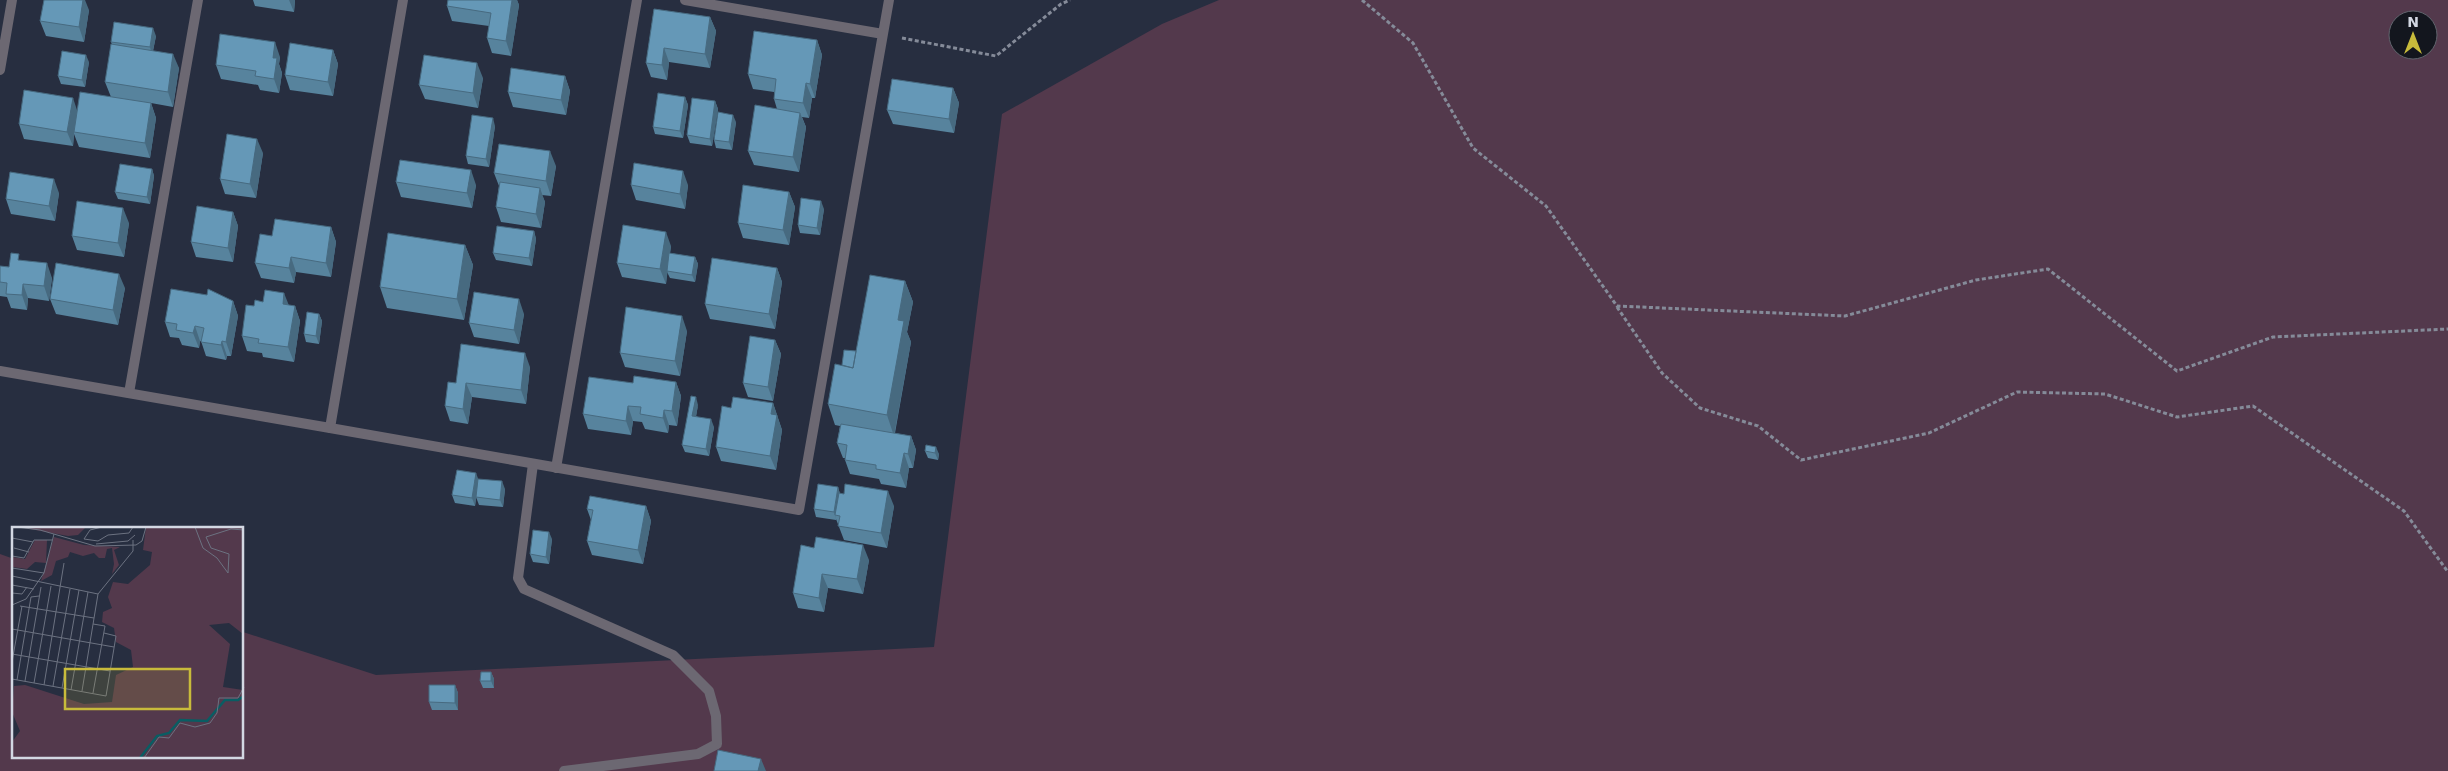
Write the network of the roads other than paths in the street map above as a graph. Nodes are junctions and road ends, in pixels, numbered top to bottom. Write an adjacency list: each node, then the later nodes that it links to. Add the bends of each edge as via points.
1 (12, 0): 8 (street)
2 (198, 0): 10 (street)
3 (403, 0): 11 (street)
4 (636, 0): 13 (street)
5 (684, 0): 7 (street)
6 (889, 0): 7 (street)
7 (883, 34): 13 (street, via 799,510)
8 (0, 70)
9 (0, 371): 10 (street)
10 (129, 393): 11 (street)
11 (330, 428): 12 (street)
12 (533, 464): 13 (street); 14 (street, via 518,578 524,589 674,655 709,691 716,716 717,744 698,754)
13 (556, 468)
14 (564, 771)

